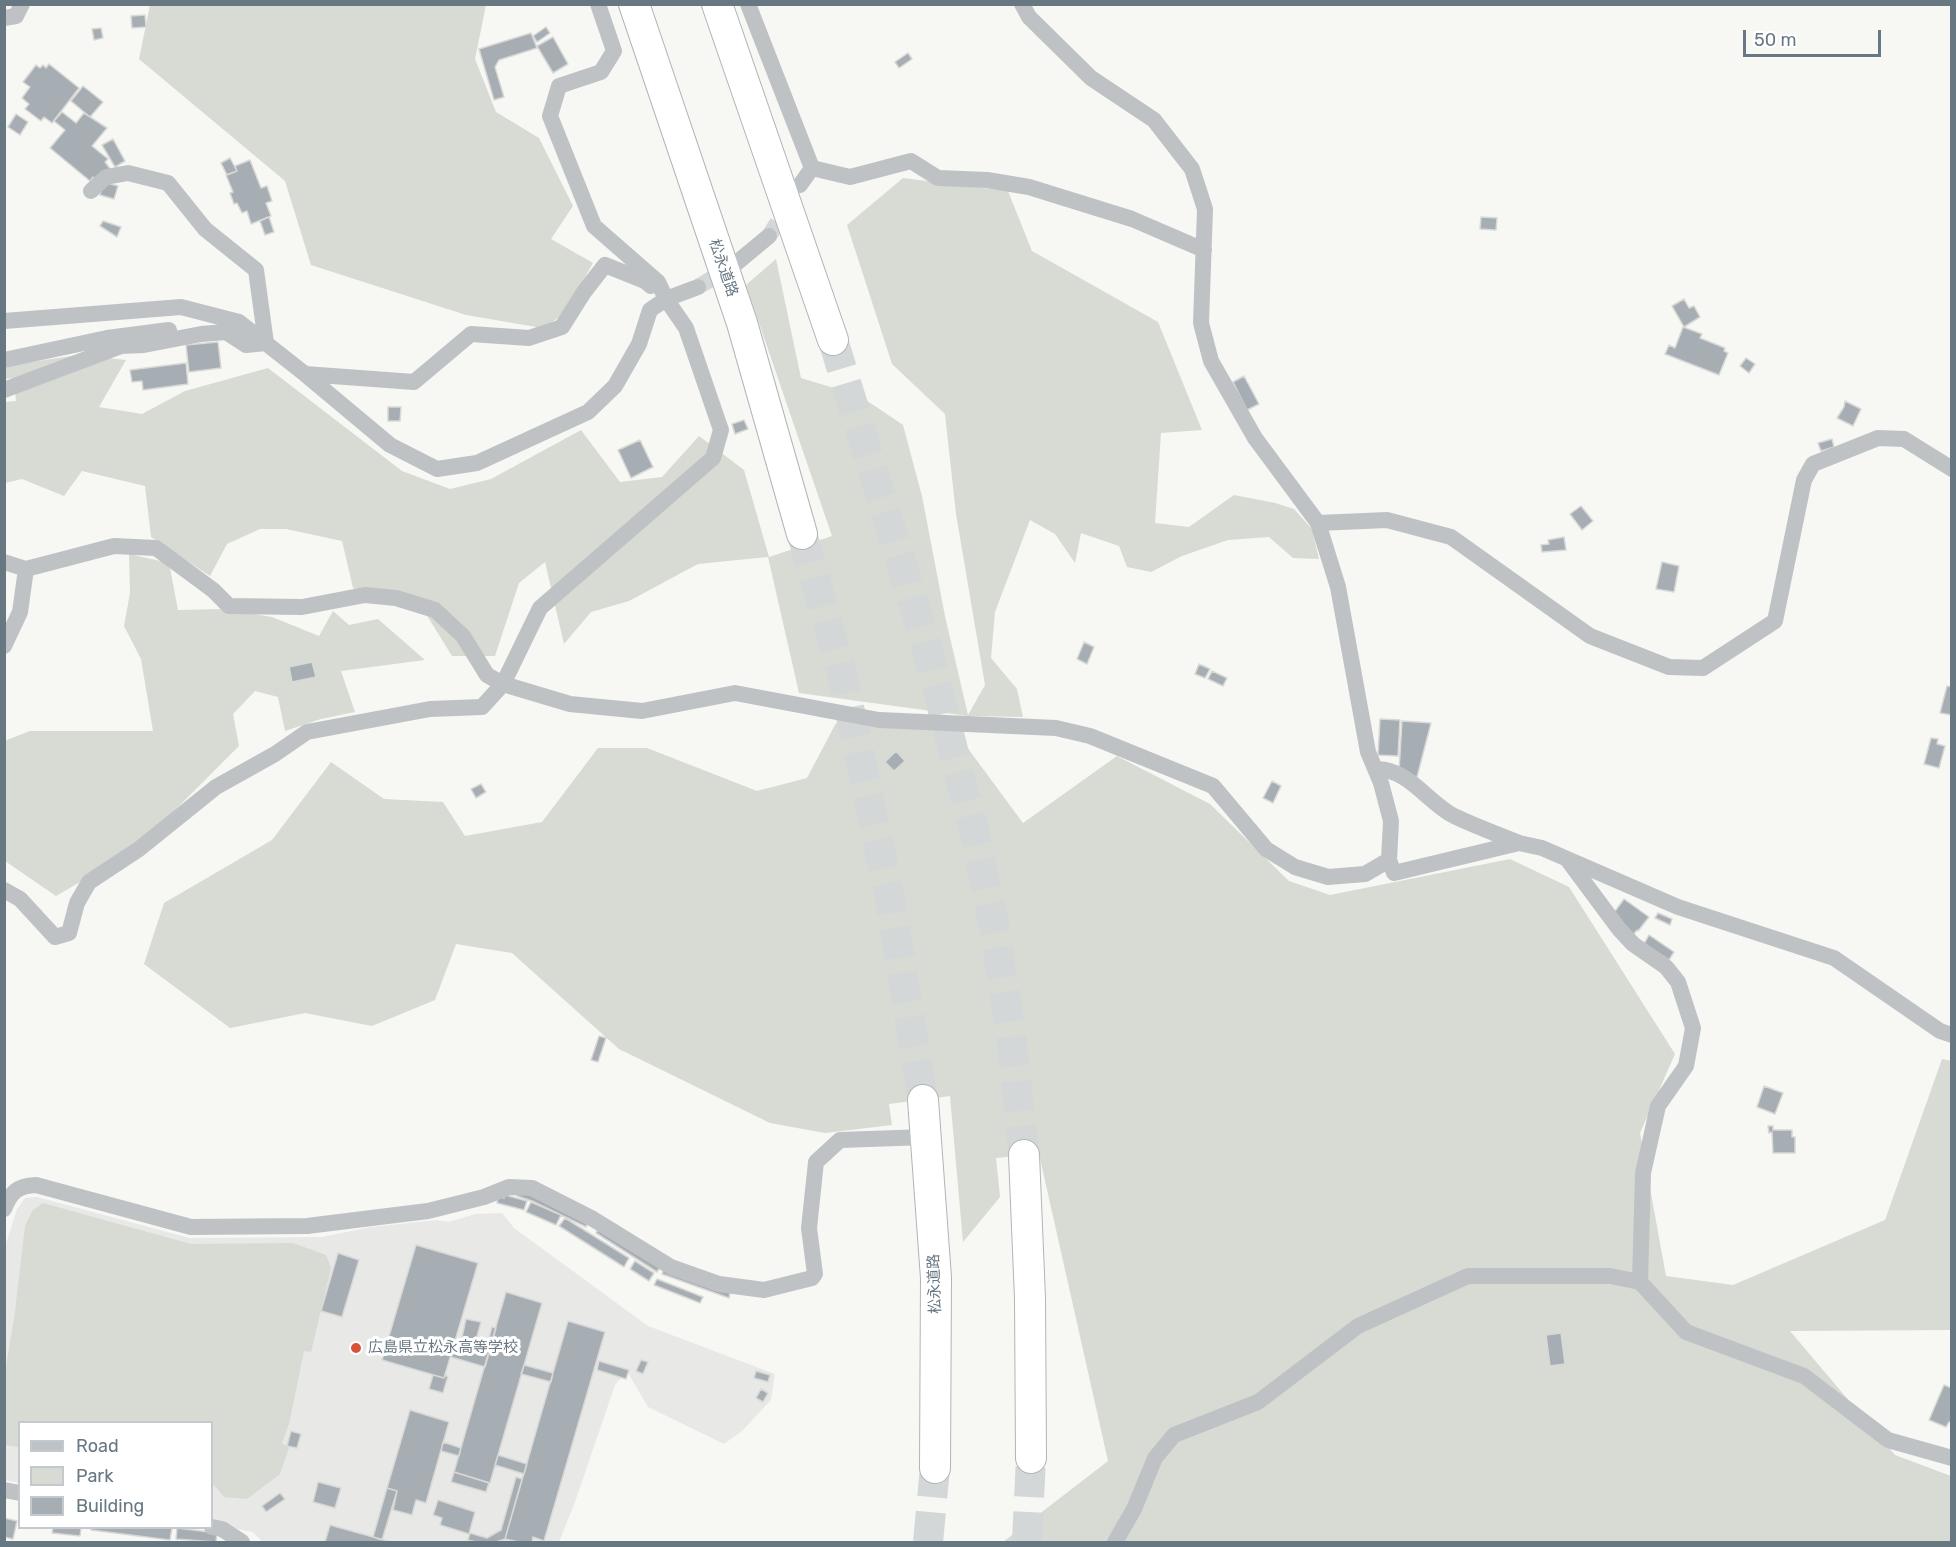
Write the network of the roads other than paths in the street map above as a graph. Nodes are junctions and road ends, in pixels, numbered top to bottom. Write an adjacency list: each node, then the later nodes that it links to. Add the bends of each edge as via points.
1 (22, 4): 6 (street, via 16,16)
2 (598, 4): 14 (street, via 614,51 601,72 560,86 550,116 594,226 658,282)
3 (634, 4): 24 (highway, 松永道路, via 742,323)
4 (1022, 4): 11 (street, via 1029,17 1091,78 1154,120 1192,170 1205,209)
5 (734, 7): 7 (street); 17 (highway)
6 (4, 18)
7 (812, 168): 8 (street); 11 (street, via 850,177 911,161 938,178 1029,187 1132,219)
8 (800, 185)
9 (91, 191): 18 (street, via 106,177 128,173 168,183 205,229 256,270)
10 (769, 236): 12 (street)
11 (1204, 250): 23 (street, via 1201,323 1211,361 1255,438)
12 (734, 265)
13 (698, 287): 14 (street)
14 (666, 299): 20 (street, via 645,280 605,265 562,327 529,338 471,334 414,382); 20 (street, via 650,310 639,344 615,386 588,412 477,464 437,469 390,445); 28 (street, via 686,328 721,430 713,458 540,608)
15 (207, 314): 16 (street, via 181,307); 18 (street, via 239,322); 19 (street, via 205,325 106,339)
16 (4, 321)
17 (833, 340)
18 (266, 343): 20 (street); 21 (street, via 246,345 226,332 121,346)
19 (4, 360)
20 (305, 374)
21 (4, 390)
22 (1952, 469): 23 (street, via 1904,439 1878,438 1813,464 1804,480 1775,621 1703,668 1669,667 1590,636 1451,537 1387,520)
23 (1318, 523): 29 (street, via 1338,587 1368,752)
24 (802, 534)
25 (4, 562): 26 (street)
26 (26, 569): 27 (street, via 20,612); 28 (street, via 114,546 156,548 229,606 302,607 365,595 396,598 435,610 463,636 487,675)
27 (4, 646)
28 (503, 684): 32 (street, via 570,704 642,711 735,693 879,720 1056,728 1090,736 1213,786 1266,849 1295,867 1328,877 1365,874); 33 (street, via 482,706 430,709 307,732 216,787 140,849 89,882 77,903 69,933 55,937 20,899)
29 (1375, 769): 30 (street, via 1386,768 1413,783 1452,815); 32 (street, via 1391,821)
30 (1519, 843): 31 (street); 32 (street, via 1394,873)
31 (1567, 859): 34 (street, via 1678,907 1834,958); 39 (street, via 1619,929 1678,982 1693,1028 1686,1066 1658,1106 1643,1173)
32 (1389, 860)
33 (4, 890)
34 (1952, 1035)
35 (923, 1100): 36 (highway, 松永道路)
36 (926, 1137): 38 (street, via 840,1140 816,1162 809,1228 815,1274 764,1290 719,1284 671,1267 593,1219 532,1188 509,1187 428,1211 307,1226 190,1227 36,1185 23,1185 14,1191); 42 (highway, 松永道路, via 936,1278)
37 (1024, 1155): 41 (highway)
38 (4, 1209)
39 (1640, 1282): 40 (street, via 1686,1332 1804,1376 1888,1440); 45 (street, via 1610,1276 1468,1276 1358,1326 1258,1402 1174,1435 1155,1458)
40 (1951, 1457)
41 (1031, 1458)
42 (935, 1468)
43 (213, 1527): 44 (street)
44 (239, 1542)
45 (1115, 1542)

